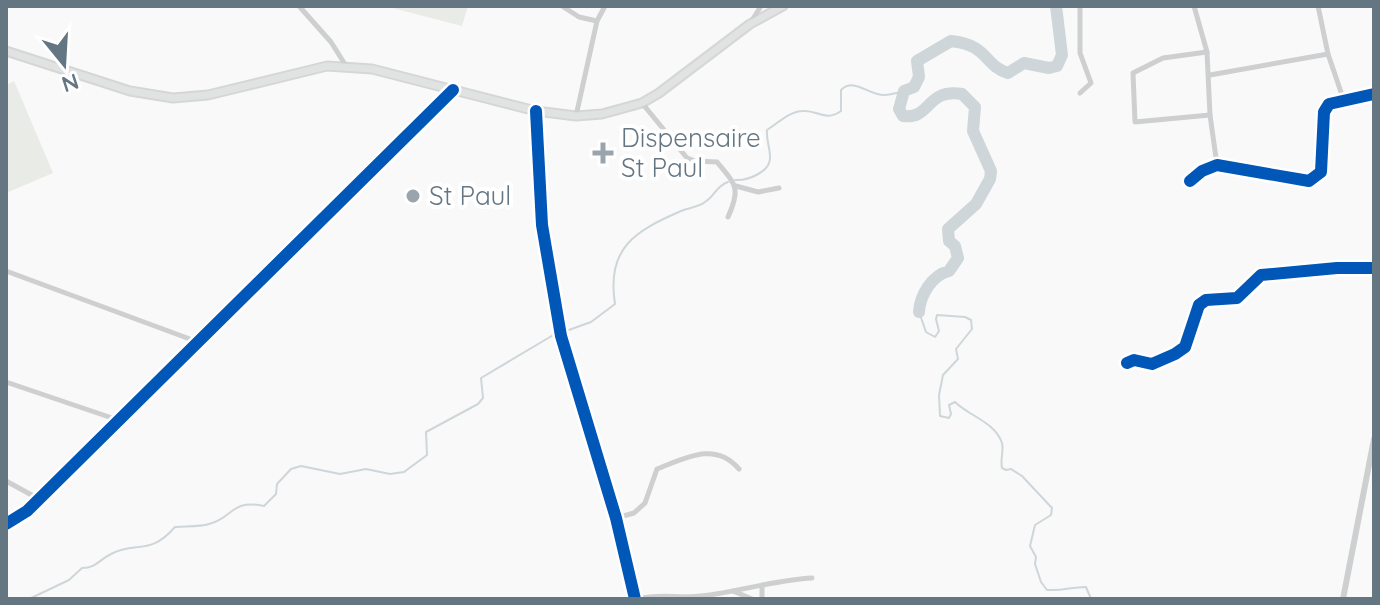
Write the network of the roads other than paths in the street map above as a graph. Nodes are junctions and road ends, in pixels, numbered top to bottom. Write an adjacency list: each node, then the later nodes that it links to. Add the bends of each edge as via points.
1 (299, 6): 14 (street)
2 (562, 6): 9 (street)
3 (605, 6): 9 (street)
4 (761, 6): 10 (street)
5 (783, 6): 10 (main road)
6 (1080, 6): 17 (street, via 1080,53 1091,83)
7 (1194, 6): 12 (street)
8 (1318, 6): 13 (street)
9 (597, 21): 23 (street)
10 (750, 24): 20 (main road)
11 (6, 51): 14 (main road, via 130,91 173,98)
12 (1207, 52): 15 (street); 22 (street, via 1163,58 1133,73 1135,122)
13 (1328, 54): 15 (street); 19 (street)
14 (346, 66): 16 (main road)
15 (1210, 75): 22 (street)
16 (453, 90): 21 (main road); 31 (street)
17 (1080, 93)
18 (1374, 94): 19 (street)
19 (1344, 101): 24 (street, via 1329,104 1324,112 1321,172 1316,178)
20 (642, 103): 23 (main road); 26 (street, via 687,158 717,162)
21 (536, 111): 23 (main road); 39 (street, via 542,225 561,336)
22 (1210, 115): 24 (street)
23 (576, 116)
24 (1217, 165): 25 (street)
25 (1190, 181)
26 (735, 185): 27 (street, via 758,192); 28 (street, via 736,200)
27 (779, 188)
28 (728, 217)
29 (1374, 268): 32 (street, via 1261,275 1237,298 1199,305 1185,347 1175,354 1152,364)
30 (6, 271): 31 (street)
31 (198, 342): 34 (street)
32 (1127, 363)
33 (6, 382): 34 (street)
34 (118, 420): 38 (street)
35 (1374, 439): 47 (street)
36 (739, 469): 39 (street, via 714,452 657,469 645,503)
37 (6, 481): 38 (street)
38 (39, 499): 40 (street)
39 (616, 518): 44 (street)
40 (6, 524)
41 (812, 578): 42 (street)
42 (762, 585): 43 (street); 46 (street)
43 (732, 591): 44 (street); 45 (street)
44 (637, 599)
45 (752, 599)
46 (762, 599)
47 (1343, 599)

